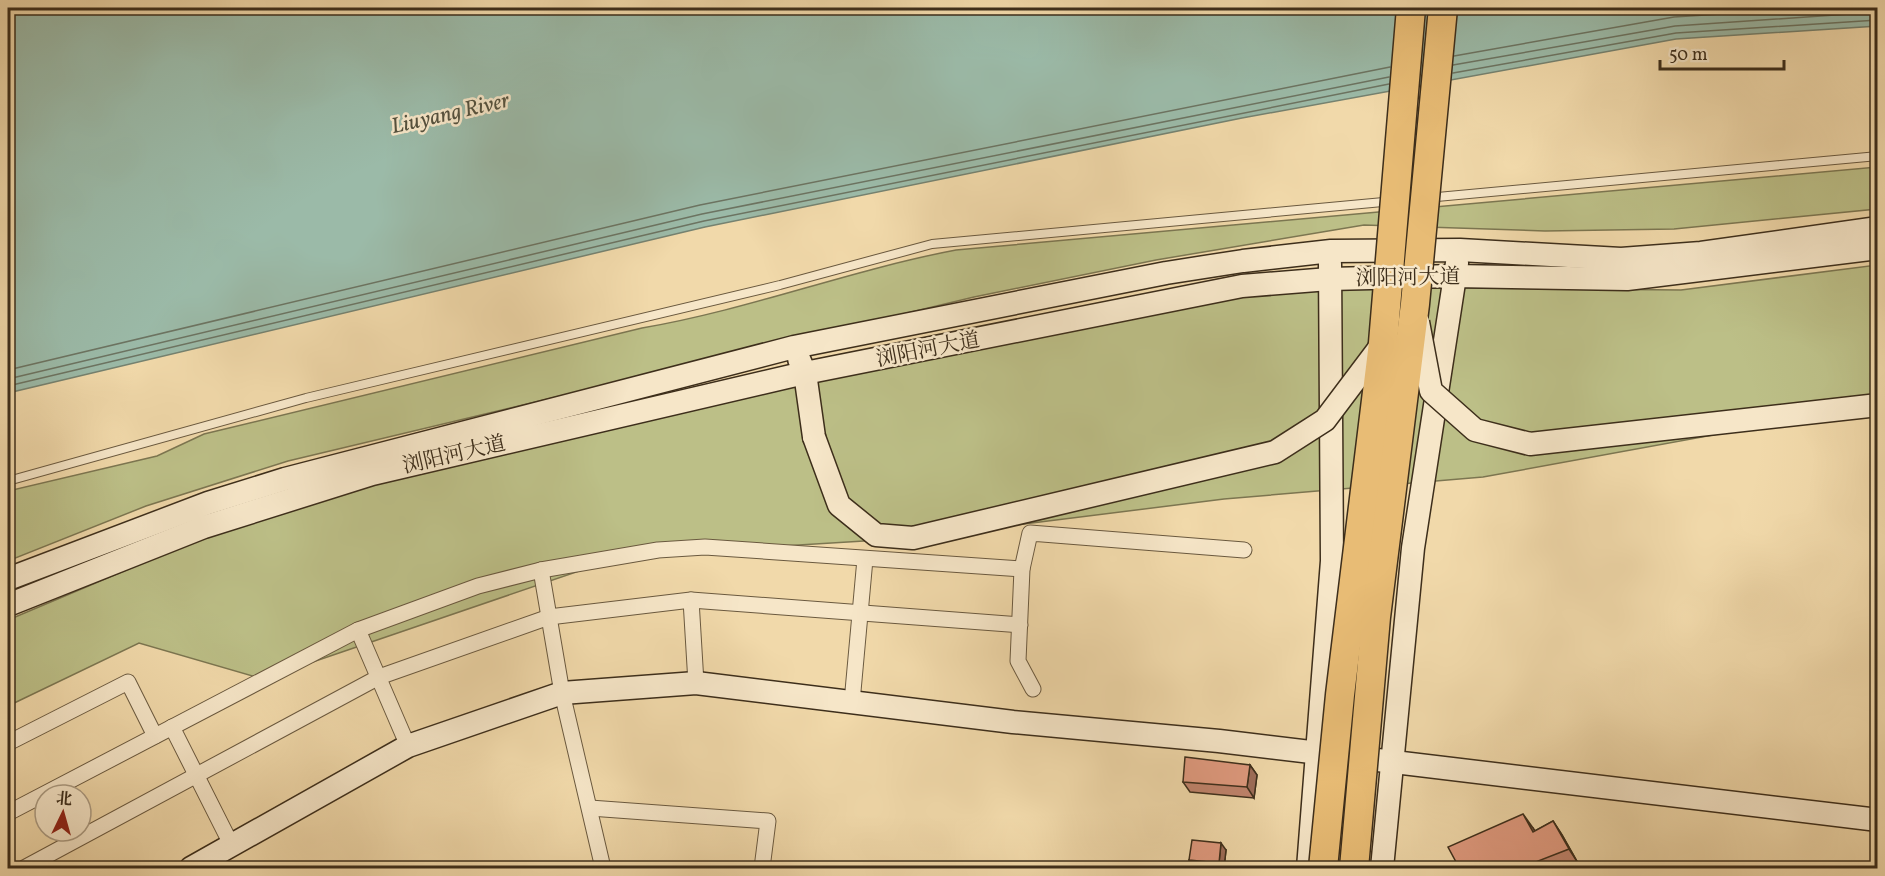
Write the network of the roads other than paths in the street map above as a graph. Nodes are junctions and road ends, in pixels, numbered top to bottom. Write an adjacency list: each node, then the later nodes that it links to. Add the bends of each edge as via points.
1 (1411, 8): 11 (highway, bridge)
2 (1443, 8): 10 (highway, bridge)
3 (1878, 156): 15 (lane, via 932,244 780,285 306,398)
4 (1878, 228): 6 (main road, 浏阳河大道, via 1701,253 1621,259)
5 (1878, 248): 8 (main road, 浏阳河大道, via 1626,279)
6 (1460, 250): 7 (main road, 浏阳河大道); 8 (main road)
7 (1331, 251): 9 (main road); 12 (main road, 浏阳河大道, via 1166,273)
8 (1454, 276): 9 (main road, 浏阳河大道); 37 (main road, via 1413,548)
9 (1329, 279): 13 (main road, 浏阳河大道, via 1242,286); 36 (main road, via 1332,561)
10 (1415, 304): 14 (main road, bridge, via 1431,391 1475,430 1530,444); 49 (highway, bridge, via 1376,617)
11 (1383, 343): 13 (main road, bridge, via 1325,420 1275,452 913,538 876,535 839,505 814,437); 48 (highway, bridge)
12 (794, 347): 13 (main road); 20 (main road, 浏阳河大道, via 285,478)
13 (805, 373): 22 (main road, 浏阳河大道, via 372,474 204,527)
14 (1878, 405)
15 (8, 481)
16 (1244, 550): 18 (street, via 1030,533)
17 (865, 559): 18 (street); 19 (street, via 705,547 658,550); 23 (street)
18 (1022, 569): 25 (street)
19 (541, 570): 24 (street); 26 (street, via 478,586)
20 (8, 579)
21 (691, 600): 23 (street); 24 (street); 28 (street)
22 (8, 605)
23 (860, 613): 25 (street); 31 (street)
24 (549, 617): 27 (street); 30 (street)
25 (1020, 625): 29 (street, via 1018,661)
26 (358, 630): 27 (street); 32 (street)
27 (379, 677): 35 (street); 38 (street)
28 (696, 683): 30 (main road); 31 (main road)
29 (1033, 689)
30 (562, 693): 35 (main road); 39 (street)
31 (852, 702): 36 (main road)
32 (172, 727): 33 (street); 38 (street)
33 (154, 736): 34 (street, via 128,682); 40 (street)
34 (8, 743)
35 (408, 746): 42 (main road)
36 (1317, 753): 37 (main road); 47 (main road)
37 (1392, 761): 41 (main road); 50 (main road)
38 (197, 776): 42 (street); 43 (street)
39 (590, 808): 45 (street); 46 (street, via 768,821)
40 (8, 813)
41 (1878, 820)
42 (232, 846): 44 (main road)
43 (24, 868)
44 (193, 868)
45 (603, 868)
46 (762, 868)
47 (1308, 868)
48 (1323, 868)
49 (1354, 868)
50 (1382, 868)

